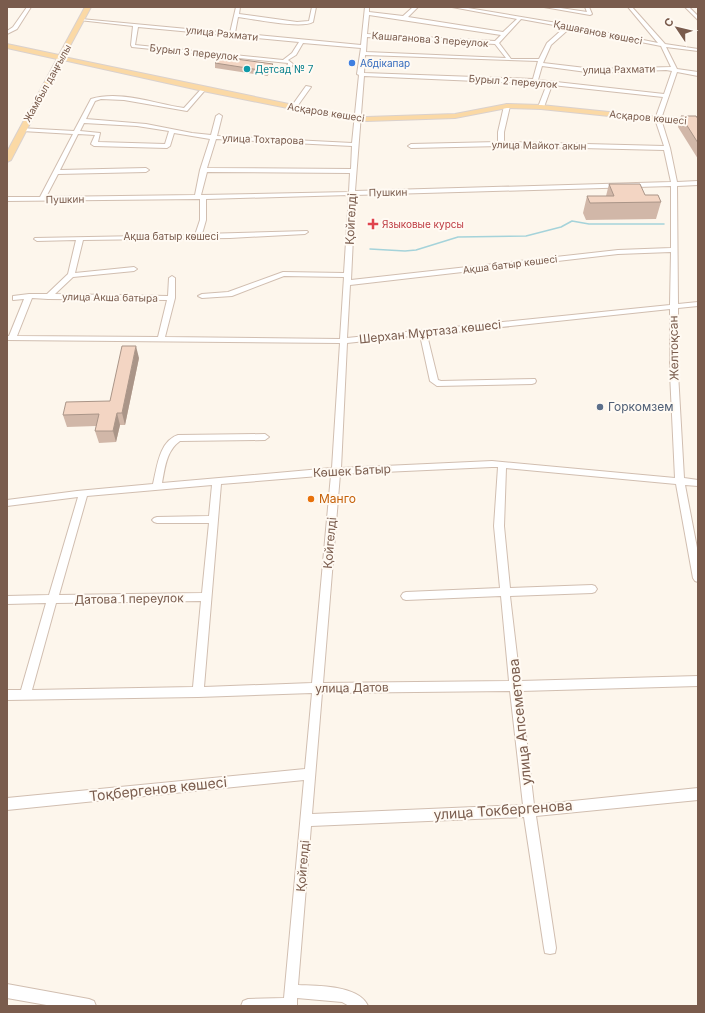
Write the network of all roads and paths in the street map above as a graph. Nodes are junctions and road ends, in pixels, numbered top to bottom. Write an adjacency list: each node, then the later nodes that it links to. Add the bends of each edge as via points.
1 (30, 7): 19 (street, via 15,28)
2 (88, 7): 16 (main road, Жамбыл даңғылы)
3 (238, 7): 12 (street)
4 (314, 7): 12 (street, via 311,22 297,23)
5 (416, 7): 13 (street)
6 (454, 7): 14 (street, Қашағанов көшесі)
7 (546, 7): 8 (street, via 590,14)
8 (587, 7)
9 (630, 7): 25 (street)
10 (687, 7): 15 (street)
11 (366, 10): 13 (street, Кашаганова 3 переулок); 22 (street, Қойгелді)
12 (237, 16): 20 (street)
13 (404, 18): 21 (street, Кашаганова 3 переулок)
14 (520, 18): 18 (street, Қашағанов көшесі); 21 (street, Кашаганова 3 переулок)
15 (698, 19)
16 (81, 20): 17 (street, улица Рахмати); 29 (main road, Жамбыл даңғылы)
17 (136, 25): 20 (street, улица Рахмати); 31 (street, Бурыл 3 переулок, via 133,46)
18 (568, 26): 25 (street, Қашағанов көшесі); 32 (street, via 550,40 542,52)
19 (7, 33)
20 (232, 34): 23 (street, улица Рахмати)
21 (504, 34): 24 (street, Кашаганова 3 переулок)
22 (364, 35): 24 (street, Кашаганова 3 переулок); 27 (street, Қойгелді)
23 (302, 41): 27 (street, улица Рахмати); 31 (street, via 294,54)
24 (496, 43): 30 (street, Кашаганова 3 переулок)
25 (663, 46): 28 (street, Қашағанов көшесі); 33 (street)
26 (7, 47): 29 (main road, Асқаров көшесі)
27 (363, 50): 30 (street, улица Рахмати); 35 (street, Қойгелді)
28 (698, 50)
29 (61, 58): 40 (main road, Асқаров көшесі); 50 (main road, Жамбыл даңғылы)
30 (510, 60): 32 (street)
31 (283, 62): 34 (street, via 290,63)
32 (540, 62): 33 (street, улица Рахмати, via 594,71 666,68); 37 (street)
33 (675, 70): 36 (street, улица Рахмати); 41 (street)
34 (286, 72)
35 (360, 74): 37 (street, Бурыл 2 переулок); 46 (street, Қойгелді)
36 (698, 74)
37 (535, 81): 38 (street, Бурыл 2 переулок)
38 (550, 83): 41 (street, Бурыл 2 переулок); 44 (street)
39 (308, 87): 43 (street)
40 (203, 89): 43 (main road, Асқаров көшесі); 48 (street, via 185,110 117,98 96,99 93,100)
41 (665, 96): 47 (street)
42 (506, 106): 44 (main road, Асқаров көшесі); 46 (main road, Асқаров көшесі, via 455,116); 54 (street)
43 (294, 107): 46 (main road, Асқаров көшесі)
44 (541, 107): 47 (main road, Асқаров көшесі)
45 (219, 116): 53 (street)
46 (356, 118): 55 (street, Қойгелді)
47 (658, 119): 49 (main road, Асқаров көшесі); 57 (street, Желтоқсан)
48 (83, 121): 51 (street, улица Тохтарова, via 131,124); 52 (street)
49 (698, 121)
50 (22, 129): 52 (street); 58 (main road, Жамбыл даңғылы)
51 (172, 131): 52 (street, via 167,146 94,144 98,134); 53 (street, улица Тохтарова)
52 (76, 132): 62 (street)
53 (215, 137): 55 (street, улица Тохтарова); 60 (street)
54 (501, 144): 56 (street, улица Майкот акын); 57 (street, улица Майкот акын)
55 (354, 145): 61 (street, Қойгелді)
56 (411, 146)
57 (667, 148): 64 (street, Желтоқсан)
58 (8, 157)
59 (146, 170): 62 (street)
60 (203, 170): 61 (street); 66 (street)
61 (353, 171): 65 (street, Қойгелді)
62 (57, 172): 68 (street)
63 (698, 182): 64 (street, Пушкин)
64 (674, 183): 65 (street, Пушкин, via 614,187); 73 (street, Желтоқсан)
65 (352, 192): 66 (street, Пушкин); 77 (street, Қойгелді)
66 (200, 196): 68 (street, Пушкин); 70 (street, via 202,220)
67 (7, 199): 68 (street, Пушкин)
68 (42, 200)
69 (305, 232): 70 (street, Ақша батыр көшесі)
70 (198, 236): 71 (street, Ақша батыр көшесі)
71 (80, 238): 72 (street, Ақша батыр көшесі); 75 (street, улица Акша батыра)
72 (37, 239)
73 (674, 250): 77 (street, Ақша батыр көшесі, via 618,252); 84 (street, Желтоқсан)
74 (134, 269): 75 (street, улица Акша батыра)
75 (71, 275): 80 (street, улица Акша батыра)
76 (172, 278): 82 (street)
77 (347, 279): 79 (street, Ақша батыр көшесі, via 283,274 229,294); 88 (street, Қойгелді)
78 (29, 296): 80 (street, улица Акша батыра); 81 (street, улица Акша батыра); 86 (street)
79 (202, 296)
80 (48, 297): 82 (street, улица Акша батыра)
81 (16, 298)
82 (171, 298): 87 (street)
83 (698, 304): 84 (street, Шерхан Мұртаза көшесі)
84 (673, 306): 85 (street, Шерхан Мұртаза көшесі); 94 (street, Желтоқсан)
85 (423, 334): 88 (street, Шерхан Мұртаза көшесі); 89 (street, via 436,383)
86 (10, 338): 87 (street, Шерхан Мұртаза көшесі)
87 (161, 339): 88 (street, Шерхан Мұртаза көшесі)
88 (343, 341): 92 (street, Қойгелді)
89 (532, 381)
90 (265, 437): 96 (street, via 178,438 170,443 166,452)
91 (502, 465): 92 (street, Көшек Батыр); 94 (street, Көшек Батыр); 103 (street, улица Апсеметова, via 499,526)
92 (336, 471): 93 (street, Көшек Батыр); 110 (street, Қойгелді)
93 (217, 482): 96 (street, Көшек Батыр); 99 (street)
94 (680, 482): 95 (street, Көшек Батыр); 101 (street, Желтоқсан)
95 (698, 483)
96 (157, 487): 97 (street, Көшек Батыр)
97 (83, 494): 98 (street, Көшек Батыр); 107 (street)
98 (7, 503)
99 (213, 519): 100 (street); 105 (street)
100 (157, 520)
101 (698, 578)
102 (592, 590): 103 (street)
103 (505, 592): 104 (street); 109 (street, улица Апсеметова)
104 (406, 596)
105 (206, 597): 107 (street, Датова 1 переулок); 111 (street)
106 (7, 600): 107 (street, Датова 1 переулок)
107 (53, 600): 113 (street)
108 (698, 681): 109 (street, улица Датов)
109 (516, 686): 110 (street, улица Датов); 117 (street, улица Апсеметова)
110 (316, 688): 111 (street, улица Датов); 114 (street, Қойгелді)
111 (198, 692): 113 (street, улица Датов)
112 (7, 694): 113 (street, улица Датов)
113 (24, 694)
114 (309, 774): 116 (street, Тоқбергенов көшесі); 118 (street, Қойгелді)
115 (698, 794): 117 (street, улица Токбергенова)
116 (7, 804)
117 (529, 811): 118 (street, улица Токбергенова); 119 (street, улица Апсеметова)
118 (307, 820): 120 (street, Қойгелді)
119 (550, 948)
120 (293, 991): 122 (street, Қойгелді); 125 (street, via 344,995)
121 (7, 992): 123 (street)
122 (290, 1005): 124 (street)
123 (88, 1006)
124 (248, 1006)
125 (361, 1006)

